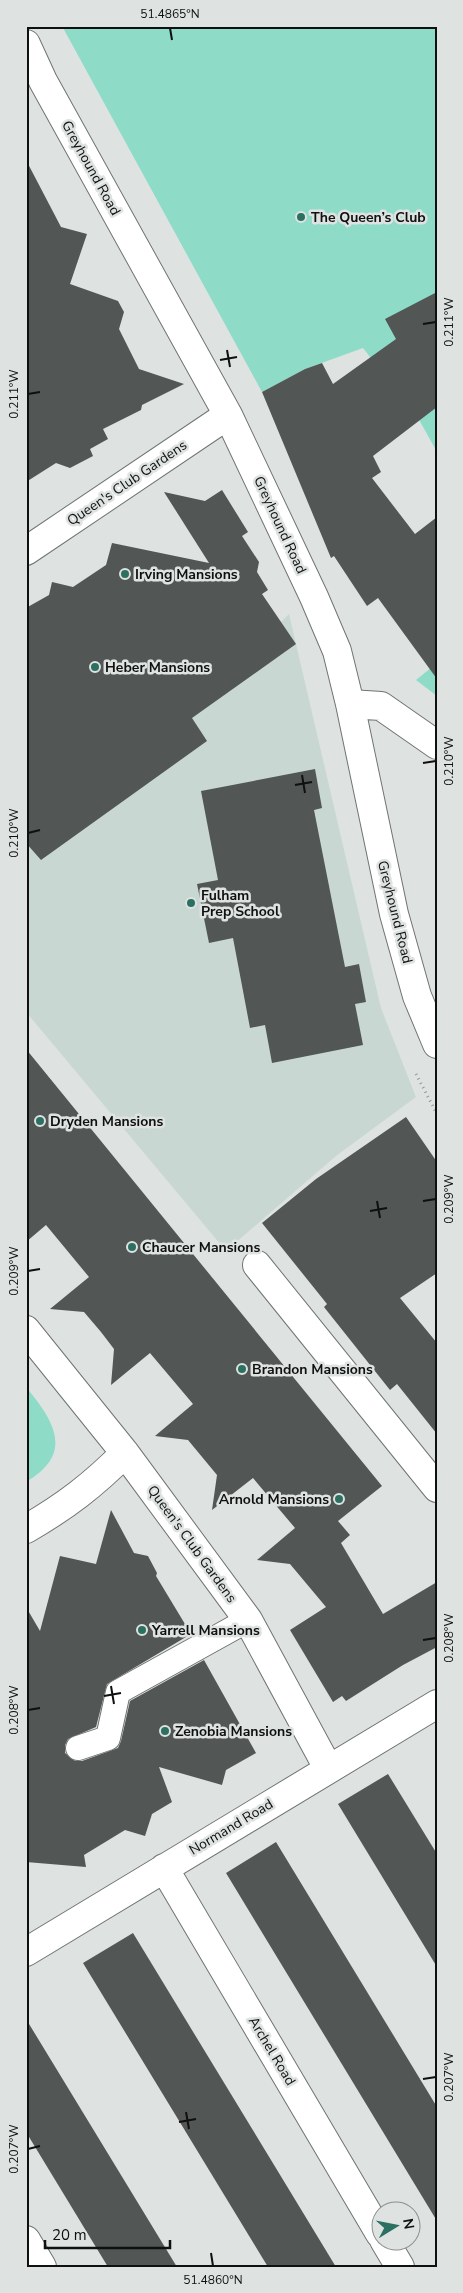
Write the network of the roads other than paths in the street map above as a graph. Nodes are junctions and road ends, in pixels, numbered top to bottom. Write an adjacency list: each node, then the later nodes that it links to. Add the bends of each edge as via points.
1 (26, 44): 2 (street, Greyhound Road)
2 (35, 86): 3 (street, Greyhound Road)
3 (228, 416): 4 (street, Queen's Club Gardens); 5 (street, Greyhound Road, via 333,642)
4 (26, 551)
5 (350, 704): 6 (street, via 382,706); 7 (street, Greyhound Road, via 394,914 416,996)
6 (437, 745)
7 (437, 1044)
8 (257, 1266): 11 (street)
9 (26, 1330): 10 (street, Queen's Club Gardens)
10 (125, 1453): 12 (street, via 95,1483); 13 (street, Queen's Club Gardens)
11 (437, 1488)
12 (26, 1529)
13 (248, 1620): 15 (lane, via 118,1692 108,1738); 16 (street, Queen's Club Gardens)
14 (433, 1715): 16 (street, Normand Road)
15 (78, 1748)
16 (328, 1768): 17 (street, Normand Road)
17 (164, 1868): 18 (street, Normand Road); 19 (street, Archel Road)
18 (26, 1952)
19 (370, 2217)
20 (26, 2240): 22 (street)
21 (390, 2250): 23 (street)
22 (42, 2267)
23 (400, 2267)

